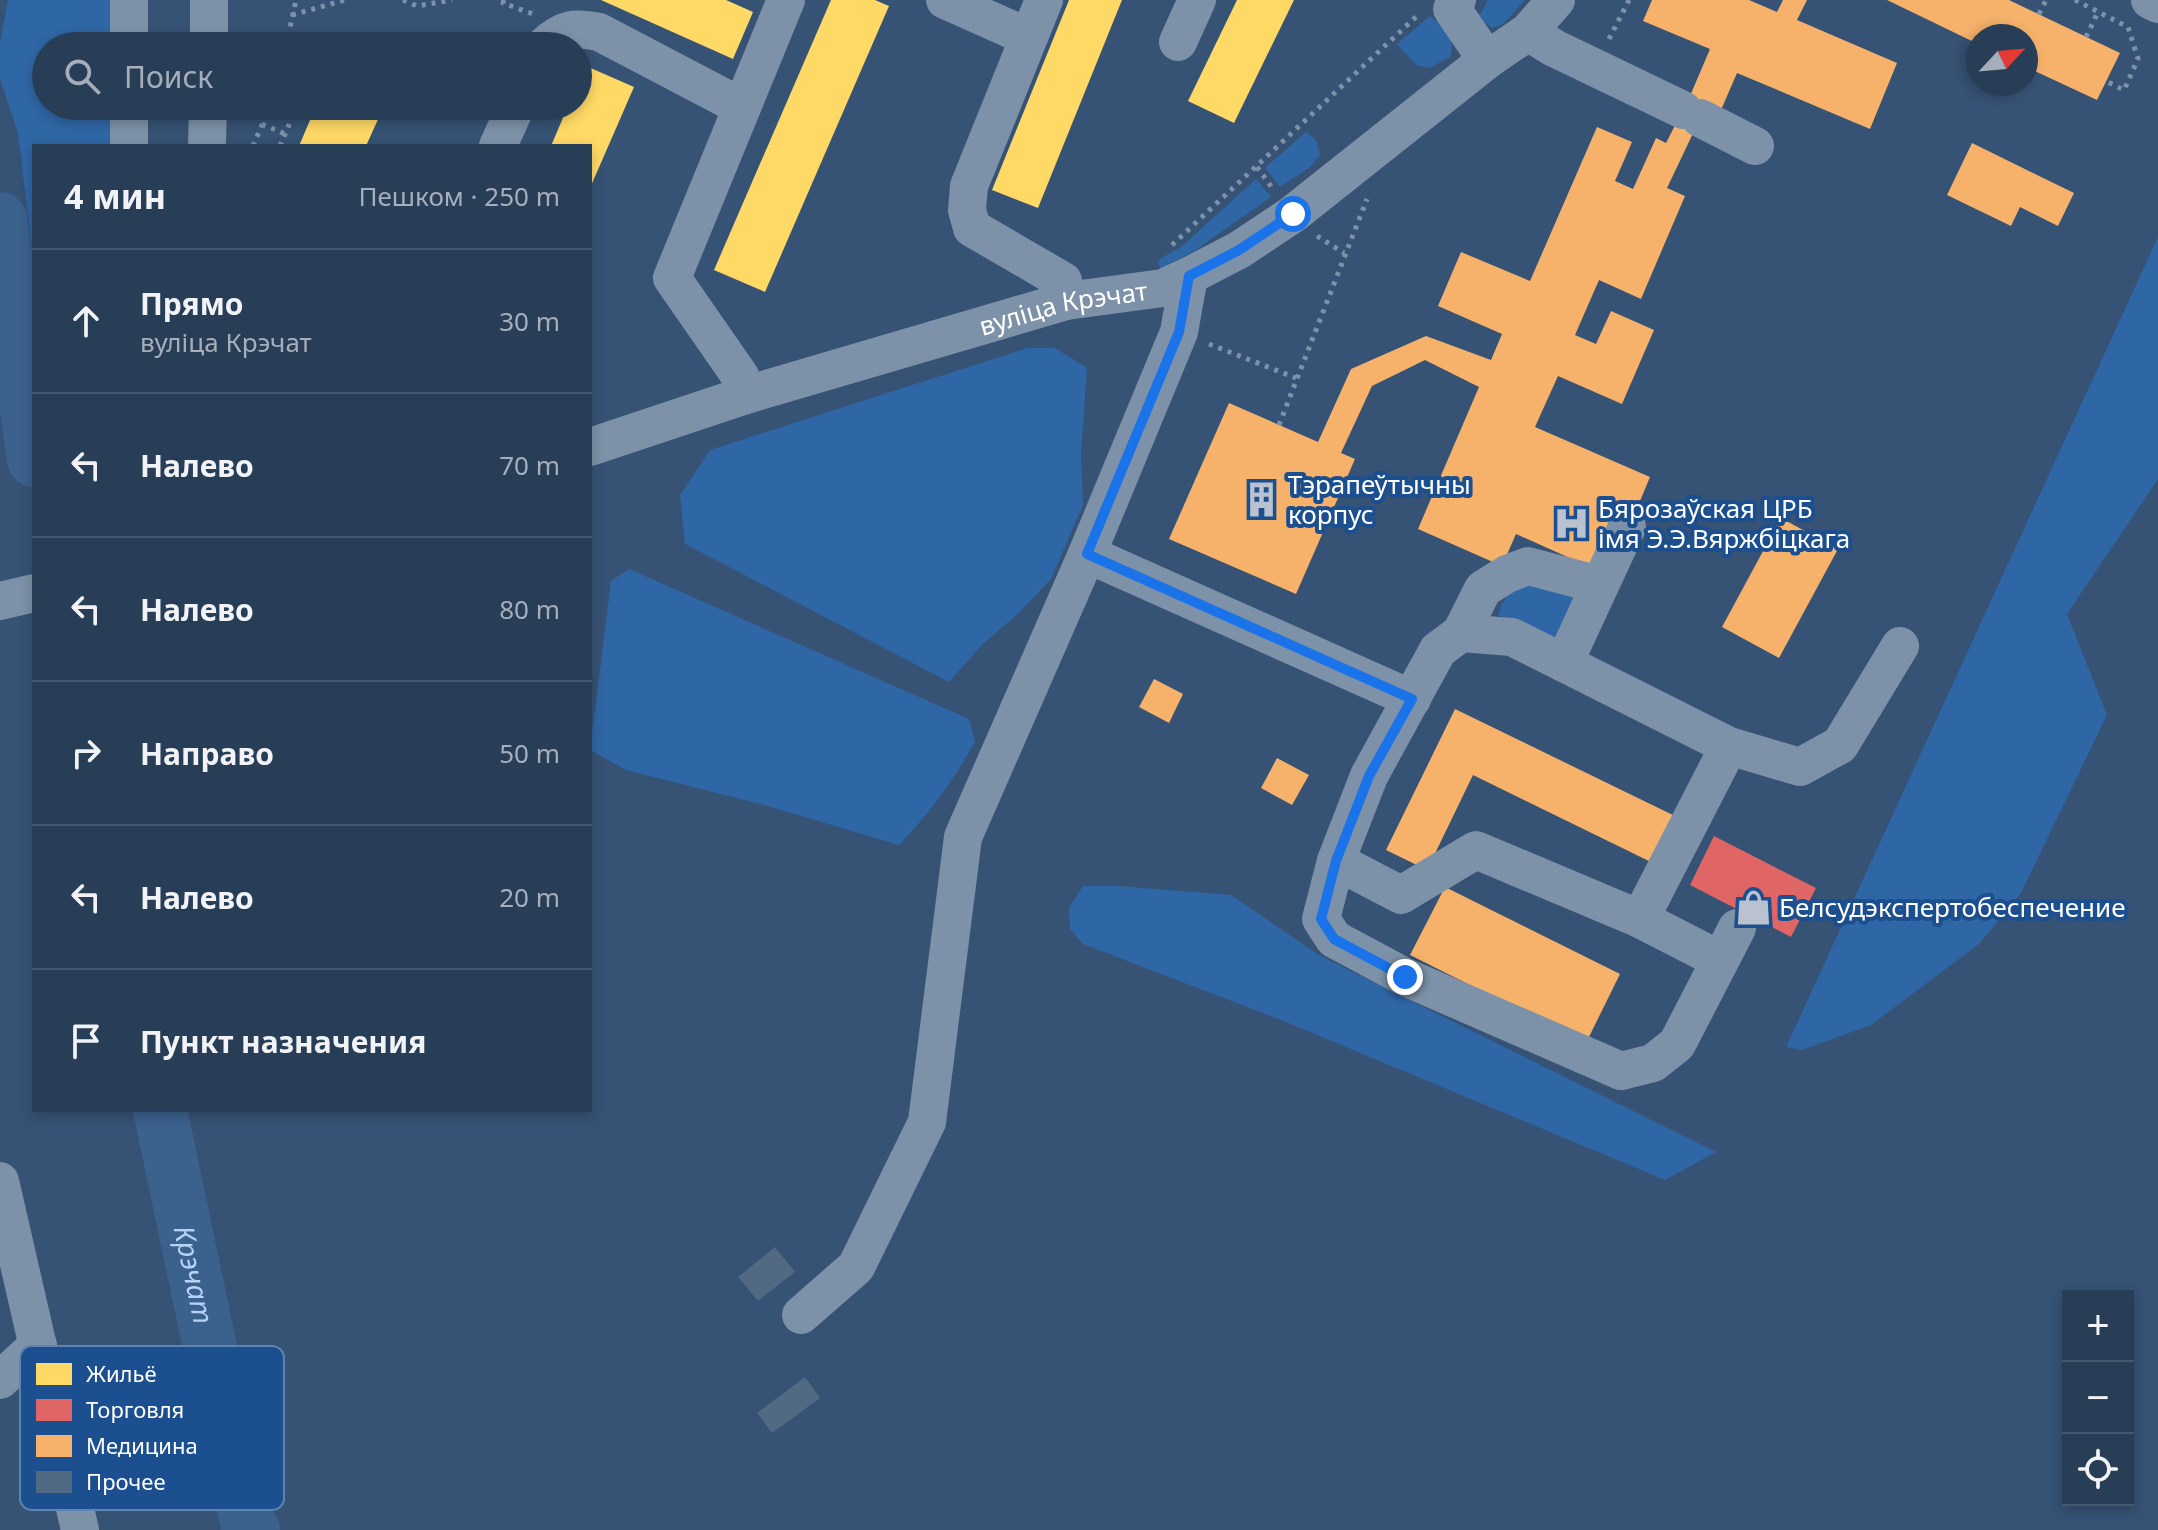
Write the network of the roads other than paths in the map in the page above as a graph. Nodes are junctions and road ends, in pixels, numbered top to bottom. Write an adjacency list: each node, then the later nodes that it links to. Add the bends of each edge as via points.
1 (129, 0): 11 (street)
2 (209, 0): 12 (street)
3 (786, 0): 18 (street)
4 (945, 0): 15 (street)
5 (1044, 0): 15 (street)
6 (1197, 0): 16 (street)
7 (1556, 0): 14 (street, вуліца Крэчат)
8 (2150, 0): 10 (street)
9 (1440, 4): 17 (street, via 1452,9)
10 (2158, 4)
11 (129, 32)
12 (209, 32)
13 (562, 32): 18 (street, via 599,32)
14 (1528, 32): 17 (street, вуліца Крэчат); 25 (street)
15 (1028, 37): 27 (street, via 969,186 967,210 972,228 1063,281)
16 (1178, 42)
17 (1487, 60): 26 (street, вуліца Крэчат, via 1293,214 1239,250)
18 (742, 107): 28 (street, via 672,278 740,376)
19 (129, 120): 22 (street)
20 (208, 120): 23 (street)
21 (510, 120): 24 (street)
22 (129, 144)
23 (207, 144)
24 (499, 144)
25 (1755, 146)
26 (1177, 264): 27 (street, вуліца Крэчат, via 1163,288); 31 (street, via 1179,332)
27 (1066, 301): 28 (street, вуліца Крэчат)
28 (746, 395): 29 (street, вуліца Крэчат)
29 (592, 446)
30 (1627, 527): 32 (street)
31 (1087, 554): 38 (street); 43 (street, via 963,837 927,1122 856,1267)
32 (1600, 585): 35 (street, via 1528,566 1483,589); 37 (street)
33 (32, 593): 34 (street)
34 (0, 601)
35 (1461, 633): 37 (street, via 1512,637); 38 (street, via 1438,650)
36 (1900, 646): 39 (street, via 1840,745 1800,767)
37 (1564, 663): 39 (street)
38 (1412, 699): 40 (street, via 1369,776)
39 (1729, 746): 41 (street)
40 (1336, 861): 41 (street, via 1401,895 1476,850); 41 (street, via 1321,919 1334,939 1405,977 1621,1071 1653,1063 1677,1044 1728,944)
41 (1640, 919)
42 (0, 1181): 44 (street)
43 (801, 1315)
44 (38, 1345)
45 (20, 1362): 46 (street)
46 (0, 1380)
47 (75, 1510): 48 (street)
48 (80, 1530)

